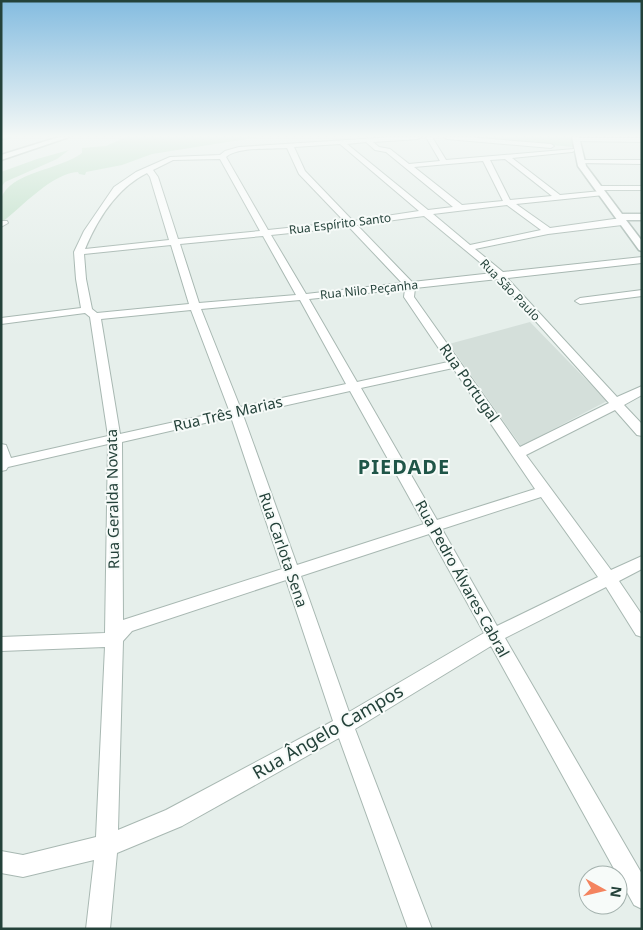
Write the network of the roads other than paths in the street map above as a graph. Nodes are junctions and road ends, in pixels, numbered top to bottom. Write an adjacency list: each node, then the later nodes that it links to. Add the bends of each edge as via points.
1 (129, 180): 25 (street, Rua Geralda Novata, via 117,190 88,231)
2 (155, 180): 22 (street, Rua Carlota Sena)
3 (235, 180): 21 (street, Rua Pedro Álvares Cabral)
4 (310, 180): 18 (street, Rua Portugal)
5 (388, 180): 16 (street, Rua São Paulo)
6 (425, 180): 15 (street)
7 (497, 180): 14 (street)
8 (537, 180): 13 (street)
9 (595, 180): 12 (street)
10 (599, 180): 12 (street)
11 (642, 188): 12 (street, Rua Espírito Santo)
12 (603, 189): 13 (street, Rua Espírito Santo); 17 (street); 17 (street)
13 (557, 196): 14 (street, Rua Espírito Santo)
14 (508, 202): 15 (street, Rua Espírito Santo); 19 (street)
15 (460, 208): 16 (street, Rua Espírito Santo)
16 (428, 213): 18 (street, Rua Espírito Santo); 23 (street, Rua São Paulo)
17 (628, 217): 19 (street); 20 (street); 24 (street)
18 (350, 224): 21 (street, Rua Espírito Santo); 28 (street, Rua Portugal)
19 (548, 231): 23 (street)
20 (642, 232)
21 (266, 234): 22 (street, Rua Espírito Santo); 30 (street, Rua Pedro Álvares Cabral)
22 (176, 243): 25 (street, Rua Espírito Santo); 32 (street, Rua Carlota Sena)
23 (468, 248): 27 (street, Rua São Paulo)
24 (642, 248)
25 (79, 252): 33 (street, Rua Geralda Novata, via 81,279)
26 (642, 260): 27 (street, Rua Nilo Peçanha)
27 (499, 274): 28 (street, Rua Nilo Peçanha); 38 (street, Rua São Paulo)
28 (410, 286): 30 (street, Rua Nilo Peçanha); 35 (street, Rua Portugal, via 409,297)
29 (642, 292): 31 (street)
30 (304, 297): 32 (street, Rua Nilo Peçanha); 36 (street, Rua Pedro Álvares Cabral)
31 (580, 301)
32 (195, 307): 33 (street, Rua Nilo Peçanha); 39 (street, Rua Carlota Sena)
33 (91, 313): 34 (street, Rua Nilo Peçanha); 41 (street, Rua Geralda Novata)
34 (1, 321)
35 (455, 364): 36 (street, Rua Três Marias); 43 (street, Rua Portugal)
36 (355, 386): 39 (street, Rua Três Marias); 46 (street, Rua Pedro Álvares Cabral)
37 (642, 390): 38 (street)
38 (616, 405): 40 (street, Rua São Paulo); 43 (street)
39 (236, 412): 41 (street, Rua Três Marias); 48 (street, Rua Carlota Sena)
40 (642, 432)
41 (115, 440): 44 (street, Rua Três Marias); 52 (street, Rua Geralda Novata)
42 (1, 448): 44 (street, via 4,456)
43 (518, 453): 45 (street, Rua Portugal)
44 (2, 465)
45 (544, 491): 46 (street); 49 (street, Rua Portugal)
46 (434, 528): 48 (street); 51 (street, Rua Pedro Álvares Cabral)
47 (642, 562): 49 (street, Rua Ângelo Campos)
48 (291, 572): 52 (street, via 126,626); 54 (street, Rua Carlota Sena)
49 (608, 579): 50 (street, Rua Portugal); 51 (street, Rua Ângelo Campos)
50 (642, 630)
51 (492, 636): 54 (street, Rua Ângelo Campos); 57 (street, Rua Pedro Álvares Cabral)
52 (114, 639): 53 (street); 55 (street, Rua Geralda Novata)
53 (1, 644)
54 (344, 725): 55 (street, Rua Ângelo Campos, via 174,818); 59 (street, Rua Carlota Sena)
55 (107, 846): 56 (street, Rua Ângelo Campos, via 23,866); 58 (street, Rua Geralda Novata)
56 (1, 862)
57 (642, 897)
58 (98, 929)
59 (420, 929)

